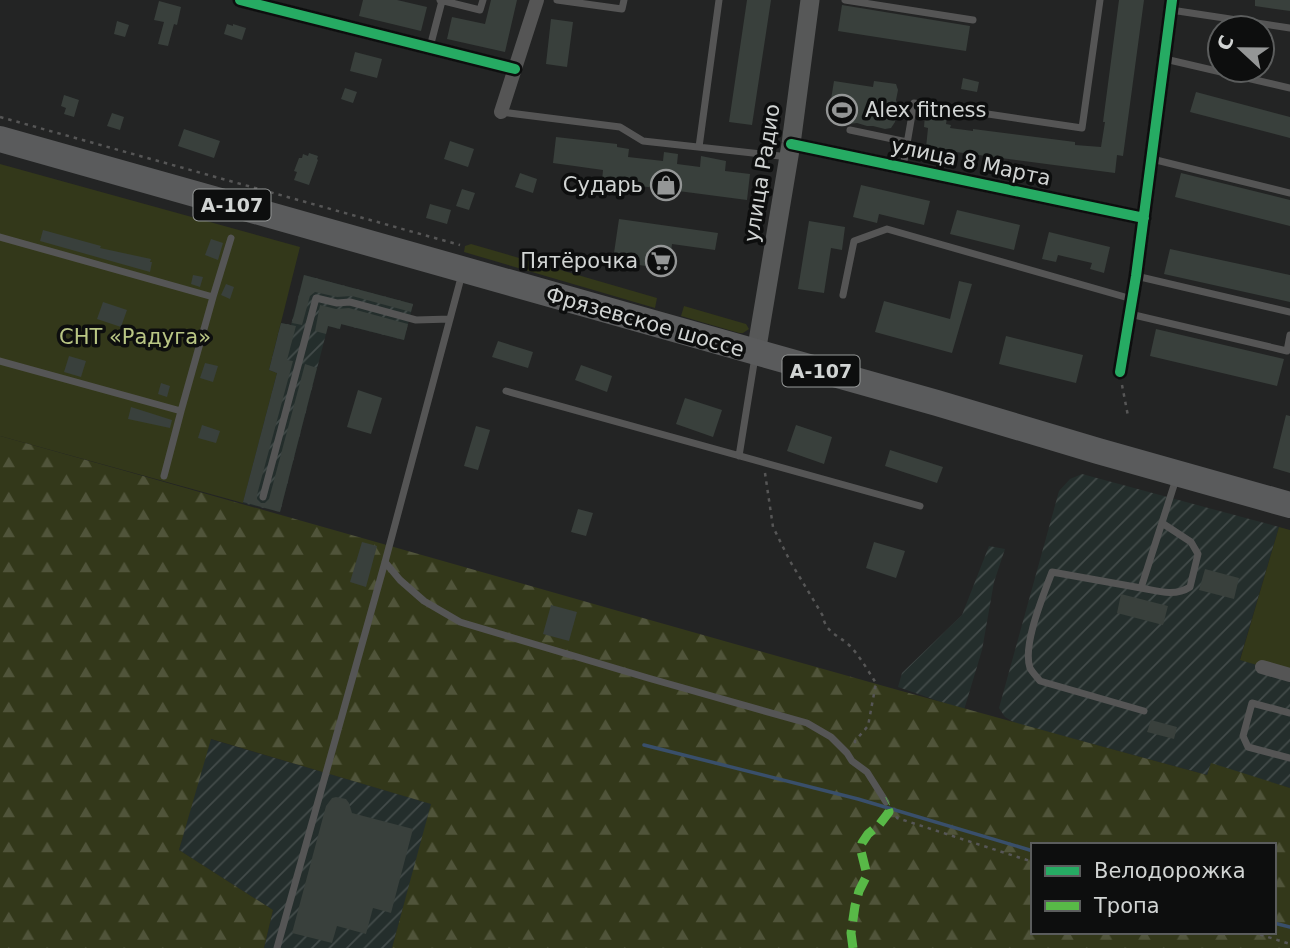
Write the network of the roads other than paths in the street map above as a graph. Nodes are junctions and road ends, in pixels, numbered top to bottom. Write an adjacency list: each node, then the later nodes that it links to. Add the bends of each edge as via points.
1 (240, 0): 11 (street)
2 (441, 0): 3 (lane, via 480,10); 15 (lane)
3 (483, 0)
4 (537, 0): 17 (street)
5 (557, 0): 6 (lane, via 622,9)
6 (624, 0)
7 (719, 0): 23 (lane)
8 (810, 0): 24 (main road, улица Радио)
9 (845, 0): 13 (lane)
10 (1100, 0): 22 (lane, via 1082,128 914,103)
11 (263, 3): 15 (street)
12 (1172, 5): 14 (lane); 16 (street)
13 (973, 20)
14 (1290, 28)
15 (430, 48): 17 (street)
16 (1165, 59): 18 (lane); 25 (street)
17 (515, 69): 19 (street)
18 (1290, 89)
19 (501, 112): 23 (lane, via 620,127 643,141)
20 (850, 130): 22 (lane)
21 (0, 139): 31 (highway, Фрязевское шоссе / А-107)
22 (907, 142): 26 (lane)
23 (699, 147): 24 (lane)
24 (790, 150): 26 (street, улица 8 Марта); 40 (main road, улица Радио)
25 (1152, 159): 27 (lane); 28 (street)
26 (902, 168): 28 (street, улица 8 Марта)
27 (1290, 194)
28 (1144, 218): 32 (street)
29 (0, 237): 34 (lane)
30 (231, 238): 34 (lane)
31 (462, 258): 38 (lane); 40 (highway, Фрязевское шоссе / А-107)
32 (1136, 276): 35 (street); 36 (lane)
33 (844, 295): 35 (lane, via 854,242 887,229)
34 (213, 297): 44 (lane)
35 (1132, 299): 37 (street)
36 (1290, 312)
37 (1130, 314): 39 (lane, via 1287,351); 42 (street)
38 (450, 318): 48 (lane, via 416,320 350,302 316,299); 52 (lane)
39 (1290, 335)
40 (755, 353): 45 (lane); 46 (highway, Фрязевское шоссе / А-107)
41 (0, 361): 44 (lane)
42 (1120, 372)
43 (506, 391): 45 (lane)
44 (181, 411): 47 (lane)
45 (739, 456): 50 (lane)
46 (1177, 473): 49 (highway, Фрязевское шоссе / А-107); 51 (lane)
47 (164, 476)
48 (263, 497)
49 (1290, 505)
50 (920, 506)
51 (1162, 523): 53 (lane); 53 (lane, via 1191,542 1198,554 1190,587 1168,593)
52 (385, 562): 59 (lane, via 424,601 460,622 807,723 831,737 867,772); 60 (lane)
53 (1141, 588): 56 (lane, via 1052,572 1028,651 1030,668 1040,681)
54 (1262, 667): 55 (street)
55 (1290, 675)
56 (1144, 711)
57 (1290, 713): 58 (lane, via 1252,703 1242,736 1248,747)
58 (1290, 758)
59 (887, 802)
60 (277, 948)

